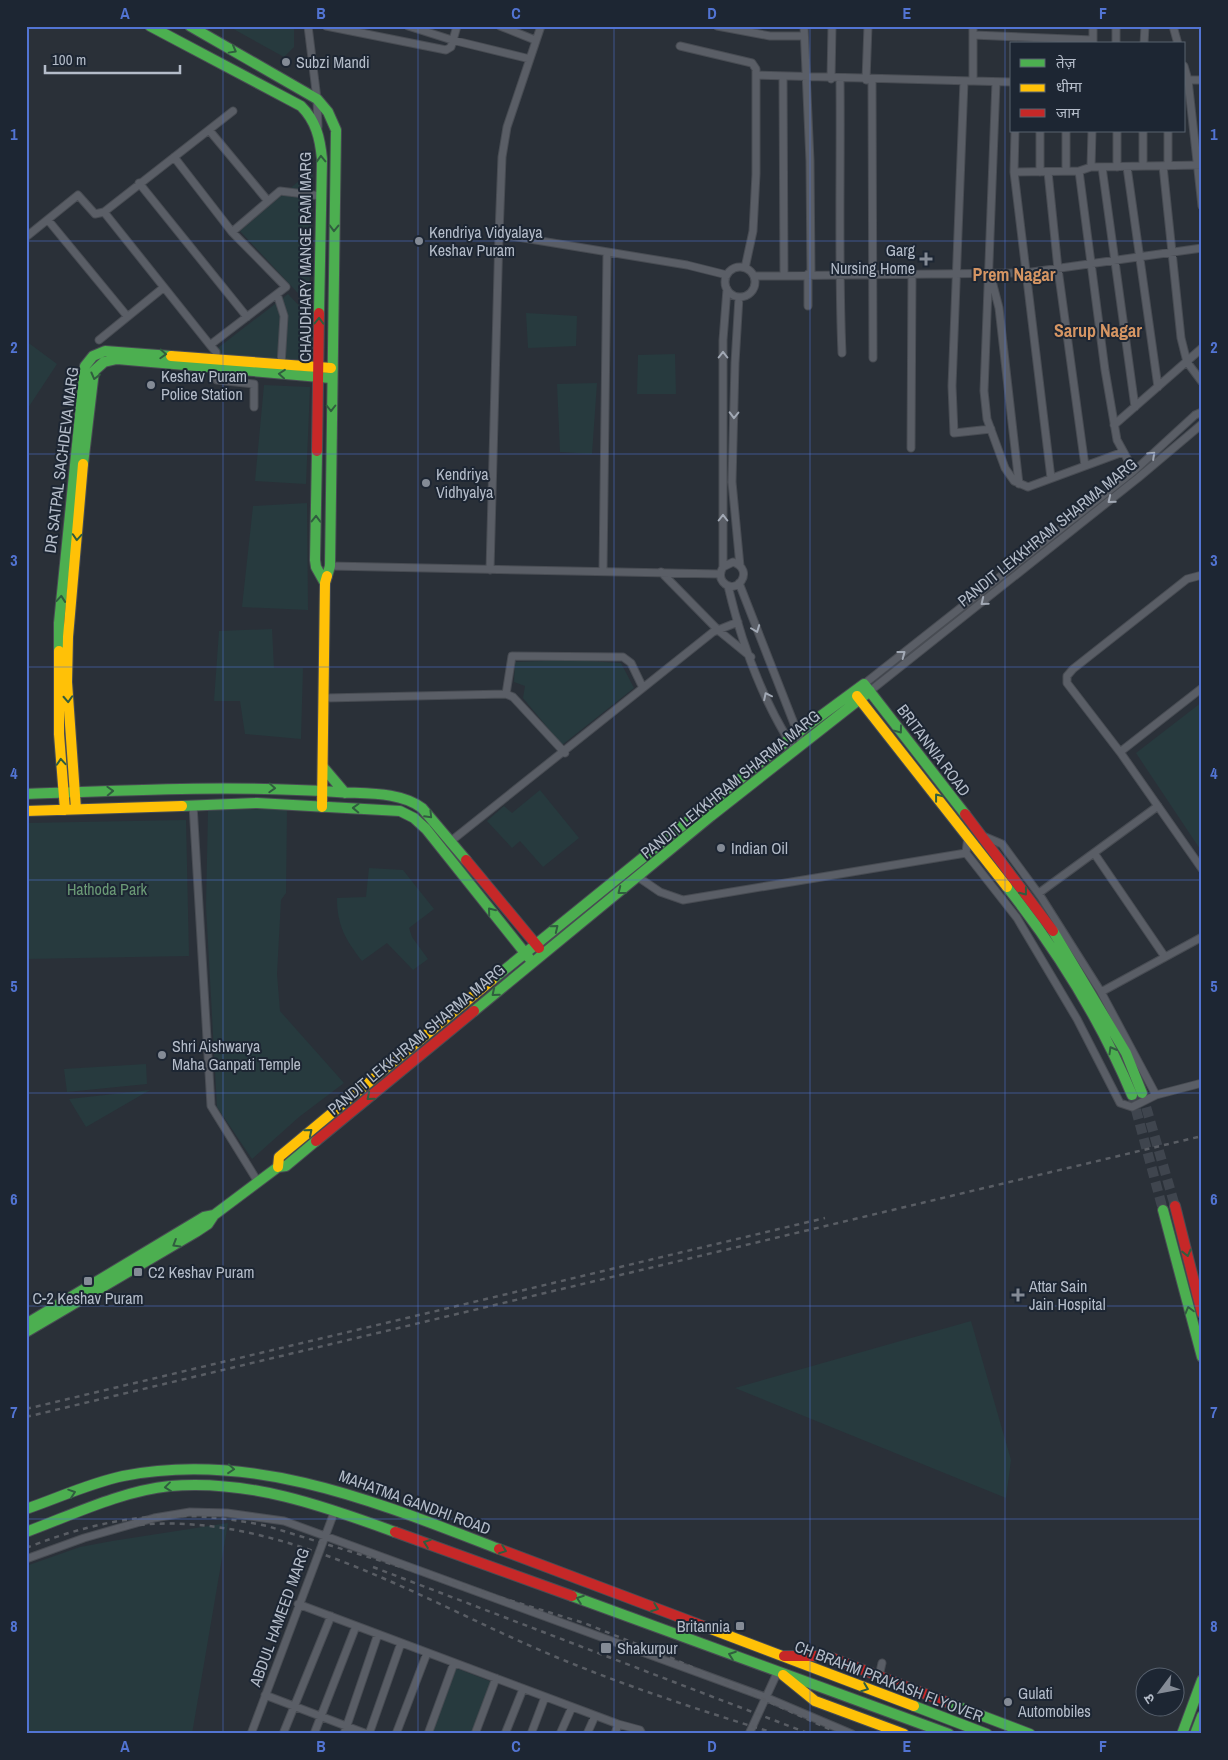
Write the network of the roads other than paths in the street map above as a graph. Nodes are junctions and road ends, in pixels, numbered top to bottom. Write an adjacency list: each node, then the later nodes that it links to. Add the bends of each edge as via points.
1 (150, 26): 43 (main road, CHAUDHARY MANGE RAM MARG, via 301,106)
2 (190, 26): 40 (main road, CHAUDHARY MANGE RAM MARG, one-way to 40)
3 (308, 26): 40 (street)
4 (326, 26): 20 (street, via 446,50 451,47)
5 (408, 26): 20 (street)
6 (457, 26): 20 (street)
7 (500, 26): 21 (street)
8 (541, 26): 21 (street)
9 (717, 26): 19 (street, via 770,36)
10 (804, 26): 19 (street)
11 (832, 26): 31 (street)
12 (868, 26): 33 (street)
13 (973, 26): 18 (street)
14 (1093, 26): 22 (street)
15 (1116, 26): 23 (street)
16 (1145, 26): 24 (street)
17 (1173, 26): 25 (street)
18 (973, 35): 22 (street); 37 (street)
19 (804, 36): 30 (street)
20 (452, 40): 27 (street)
21 (535, 40): 27 (street)
22 (1093, 42)
23 (1116, 42)
24 (1144, 42)
25 (1177, 42)
26 (680, 46): 28 (street, via 752,63)
27 (530, 59): 71 (street, via 507,128 502,157)
28 (757, 75): 29 (street); 79 (street, via 753,231)
29 (783, 77): 30 (street); 88 (street)
30 (807, 78): 31 (street); 82 (street)
31 (831, 78): 32 (street)
32 (840, 79): 33 (street); 83 (street, via 842,193)
33 (869, 80): 36 (street); 84 (street)
34 (1186, 80): 35 (street); 52 (street)
35 (1202, 80)
36 (964, 81): 37 (street); 85 (street)
37 (973, 81): 38 (street)
38 (996, 82): 39 (street); 86 (street)
39 (1010, 82)
40 (318, 99): 43 (street); 107 (main road, CHAUDHARY MANGE RAM MARG, one-way to 107, via 336,130)
41 (232, 111): 42 (street)
42 (209, 130): 51 (street); 66 (street)
43 (318, 130): 65 (main road, CHAUDHARY MANGE RAM MARG, one-way to 43, via 322,159)
44 (1015, 132): 61 (street)
45 (1040, 132): 62 (street)
46 (1066, 132): 59 (street)
47 (1092, 132): 56 (street)
48 (1116, 132): 58 (street)
49 (1143, 132): 54 (street)
50 (1168, 132): 55 (street)
51 (174, 157): 64 (street); 70 (street)
52 (1199, 165): 55 (street); 67 (street)
53 (1127, 166): 54 (street); 58 (street); 76 (street)
54 (1144, 166): 55 (street)
55 (1166, 166): 74 (street)
56 (1091, 167): 57 (street); 60 (street)
57 (1102, 167): 58 (street); 77 (street)
58 (1117, 167)
59 (1066, 171): 60 (street); 63 (street)
60 (1079, 171): 78 (street)
61 (1014, 172): 62 (street); 81 (street)
62 (1040, 172): 63 (street)
63 (1048, 172): 80 (street)
64 (139, 184): 68 (street); 97 (street)
65 (321, 196): 66 (street, via 280,191); 106 (main road, CHAUDHARY MANGE RAM MARG, one-way to 65)
66 (268, 201): 70 (street)
67 (1202, 206)
68 (104, 212): 69 (street, via 95,214 78,196); 91 (street)
69 (48, 220): 72 (street); 96 (street)
70 (232, 232): 93 (street, via 286,288)
71 (499, 234): 75 (street); 124 (street)
72 (26, 237)
73 (1202, 248): 74 (street)
74 (1172, 251): 76 (street); 103 (street)
75 (607, 253): 87 (street, via 687,265); 126 (street)
76 (1139, 256): 77 (street); 109 (street)
77 (1115, 260): 78 (street); 111 (street)
78 (1092, 264): 80 (street); 114 (street)
79 (745, 268): 87 (street, via 734,269); 90 (street)
80 (1058, 268): 81 (street); 118 (street)
81 (1025, 273): 86 (street); 120 (street)
82 (810, 274): 83 (street); 88 (street); 95 (street)
83 (839, 274): 84 (street); 101 (street)
84 (873, 274): 89 (street); 102 (street)
85 (957, 274): 86 (street); 89 (street); 115 (street, via 952,386 954,433)
86 (990, 274): 115 (street, via 984,391); 121 (street, via 999,308)
87 (727, 275): 92 (street)
88 (784, 275): 90 (street)
89 (912, 275): 116 (street)
90 (754, 276): 94 (street, via 752,291)
91 (163, 288): 96 (street); 99 (street)
92 (727, 289): 94 (street); 125 (street, one-way to 92, via 723,340)
93 (277, 294): 97 (street); 105 (street, via 284,316)
94 (739, 297): 123 (street, one-way to 123, via 732,482)
95 (808, 306)
96 (126, 316): 98 (street)
97 (247, 317): 99 (street)
98 (99, 340)
99 (210, 345): 104 (street, via 216,352)
100 (1202, 348): 103 (street)
101 (842, 353)
102 (873, 358)
103 (1186, 362): 108 (street); 109 (street)
104 (217, 363): 105 (main road, DR SATPAL SACHDEVA MARG); 106 (main road, one-way to 104); 110 (street, via 217,380 254,384); 147 (main road, DR SATPAL SACHDEVA MARG, via 110,351 97,352 85,366 59,622 59,734)
105 (282, 365): 106 (main road, DR SATPAL SACHDEVA MARG)
106 (319, 373): 107 (main road, DR SATPAL SACHDEVA MARG); 129 (main road, CHAUDHARY MANGE RAM MARG, one-way to 106, via 316,568)
107 (331, 373): 122 (main road, CHAUDHARY MANGE RAM MARG, one-way to 122)
108 (1202, 382)
109 (1158, 387): 111 (street)
110 (254, 407)
111 (1135, 407): 114 (street)
112 (1202, 412): 119 (street, one-way to 112)
113 (1202, 424): 135 (street, PANDIT LEKKHRAM SHARMA MARG, one-way to 135, via 1138,478)
114 (1114, 425): 117 (street)
115 (991, 429): 121 (street, via 1005,468)
116 (911, 448)
117 (1123, 452): 118 (street); 119 (street)
118 (1086, 466): 120 (street)
119 (1134, 471): 135 (street, one-way to 119)
120 (1052, 478): 121 (street, via 1028,488)
121 (1019, 484)
122 (330, 566): 124 (street); 129 (main road, CHAUDHARY MANGE RAM MARG)
123 (740, 566): 125 (street, via 733,562); 130 (street, via 744,572)
124 (490, 570): 126 (street)
125 (721, 570): 127 (street); 131 (street, via 722,581)
126 (603, 571): 127 (street)
127 (661, 572): 133 (street)
128 (1202, 575): 144 (street, via 1187,579 1067,676 1067,683)
129 (325, 583): 140 (main road, CHAUDHARY MANGE RAM MARG)
130 (740, 583): 131 (street); 141 (street, one-way to 141)
131 (728, 586): 132 (street)
132 (738, 622): 133 (street); 134 (street)
133 (718, 630): 134 (street); 136 (street)
134 (751, 657): 141 (street, one-way to 134)
135 (867, 687): 139 (main road, PANDIT LEKKHRAM SHARMA MARG); 156 (main road, BRITANNIA ROAD, one-way to 156)
136 (643, 688): 138 (street, via 631,662 623,657 512,656); 143 (street)
137 (1202, 688): 144 (street)
138 (506, 694): 140 (street); 143 (street, via 513,697)
139 (856, 695): 141 (main road, PANDIT LEKKHRAM SHARMA MARG); 142 (main road, PANDIT LEKKHRAM SHARMA MARG); 157 (main road, BRITANNIA ROAD, one-way to 139)
140 (325, 698): 145 (main road, CHAUDHARY MANGE RAM MARG)
141 (792, 736): 142 (street); 165 (main road, PANDIT LEKKHRAM SHARMA MARG, one-way to 141)
142 (798, 746): 162 (main road, PANDIT LEKKHRAM SHARMA MARG)
143 (564, 752): 158 (street)
144 (1120, 752): 151 (street)
145 (323, 766): 146 (main road, CHAUDHARY MANGE RAM MARG); 148 (main road)
146 (322, 791): 147 (main road, one-way to 146, via 238,786); 148 (main road); 152 (main road, CHAUDHARY MANGE RAM MARG)
147 (68, 793): 149 (main road); 153 (main road); 154 (main road, DR SATPAL SACHDEVA MARG)
148 (345, 793): 158 (main road, one-way to 158, via 411,801 422,808)
149 (26, 794)
150 (193, 805): 152 (main road, via 257,803); 153 (main road); 176 (street, via 211,1106)
151 (1158, 806): 160 (street); 161 (street)
152 (322, 807): 166 (main road, one-way to 152, via 414,818 392,810)
153 (76, 809): 154 (main road)
154 (65, 810): 155 (main road)
155 (26, 811)
156 (980, 835): 163 (street, via 1002,844); 172 (main road, BRITANNIA ROAD, one-way to 172, via 1049,924 1126,1053)
157 (968, 836): 159 (street); 173 (main road, BRITANNIA ROAD, one-way to 157, via 1116,1057 1041,930)
158 (451, 841): 165 (main road)
159 (966, 853): 162 (street, via 683,900 660,892); 174 (street, via 1017,918 1077,1019 1120,1103 1132,1107)
160 (1094, 853): 163 (street); 168 (street)
161 (1202, 869)
162 (638, 877): 167 (main road, PANDIT LEKKHRAM SHARMA MARG, one-way to 167)
163 (1039, 893): 170 (street)
164 (1202, 937): 168 (street)
165 (535, 944): 166 (main road, PANDIT LEKKHRAM SHARMA MARG); 167 (main road)
166 (524, 952): 169 (main road); 175 (main road, PANDIT LEKKHRAM SHARMA MARG, one-way to 166, via 279,1156)
167 (543, 953): 169 (main road, PANDIT LEKKHRAM SHARMA MARG)
168 (1165, 957): 170 (street)
169 (532, 962): 175 (main road, PANDIT LEKKHRAM SHARMA MARG, one-way to 175, via 286,1166)
170 (1101, 992): 174 (street)
171 (1202, 1083): 174 (street)
172 (1142, 1093)
173 (1132, 1095)
174 (1156, 1095)
175 (278, 1167): 176 (main road, PANDIT LEKKHRAM SHARMA MARG)
176 (258, 1182): 179 (main road, PANDIT LEKKHRAM SHARMA MARG)
177 (1176, 1206): 180 (main road, one-way to 180)
178 (1163, 1210): 183 (main road, one-way to 178)
179 (131, 1266): 181 (main road, PANDIT LEKKHRAM SHARMA MARG); 182 (main road, PANDIT LEKKHRAM SHARMA MARG)
180 (1202, 1313)
181 (26, 1324)
182 (26, 1332)
183 (1202, 1357)
184 (26, 1509): 195 (main road, MAHATMA GANDHI ROAD, one-way to 195, via 117,1478 167,1470 216,1468 270,1473 338,1490 405,1513)
185 (335, 1510): 186 (main road, one-way to 186, via 268,1492 216,1486 170,1486 127,1495); 187 (street, ABDUL HAMEED MARG); 198 (main road, one-way to 185)
186 (26, 1532)
187 (324, 1536): 188 (street, via 284,1521 226,1512 190,1512 128,1526); 189 (street, ABDUL HAMEED MARG); 205 (street)
188 (26, 1559)
189 (298, 1604): 190 (street); 203 (street, ABDUL HAMEED MARG)
190 (332, 1616): 191 (street); 206 (street)
191 (356, 1626): 192 (street); 208 (street)
192 (378, 1634): 193 (street); 212 (street)
193 (401, 1643): 194 (street); 217 (street)
194 (427, 1652): 196 (street); 218 (street)
195 (780, 1656): 199 (main road, via 827,1656); 231 (main road, CH BRAHM PRAKASH FLYOVER, one-way to 231)
196 (454, 1663): 200 (street); 219 (street)
197 (882, 1663): 199 (street)
198 (778, 1671): 205 (street); 229 (main road, via 815,1701); 230 (main road, CH BRAHM PRAKASH FLYOVER)
199 (879, 1676): 232 (main road)
200 (496, 1678): 202 (street); 220 (street)
201 (1202, 1680): 233 (main road)
202 (523, 1688): 204 (street); 221 (street)
203 (265, 1695): 206 (street); 213 (street, ABDUL HAMEED MARG)
204 (545, 1697): 207 (street); 222 (street)
205 (765, 1697): 227 (street); 228 (street)
206 (294, 1706): 208 (street); 214 (street)
207 (572, 1707): 209 (street); 223 (street)
208 (321, 1716): 212 (street); 215 (street)
209 (595, 1716): 211 (street); 224 (street)
210 (1202, 1716): 234 (main road)
211 (618, 1724): 225 (street); 226 (street, via 640,1730)
212 (347, 1726): 216 (street); 217 (street)
213 (251, 1734)
214 (283, 1734)
215 (314, 1734)
216 (344, 1734)
217 (368, 1734)
218 (396, 1734)
219 (428, 1734)
220 (475, 1734)
221 (505, 1734)
222 (532, 1734)
223 (560, 1734)
224 (587, 1734)
225 (615, 1734)
226 (642, 1734)
227 (749, 1734)
228 (852, 1734)
229 (904, 1734)
230 (949, 1734)
231 (987, 1734)
232 (1030, 1734)
233 (1182, 1734)
234 (1195, 1734)

